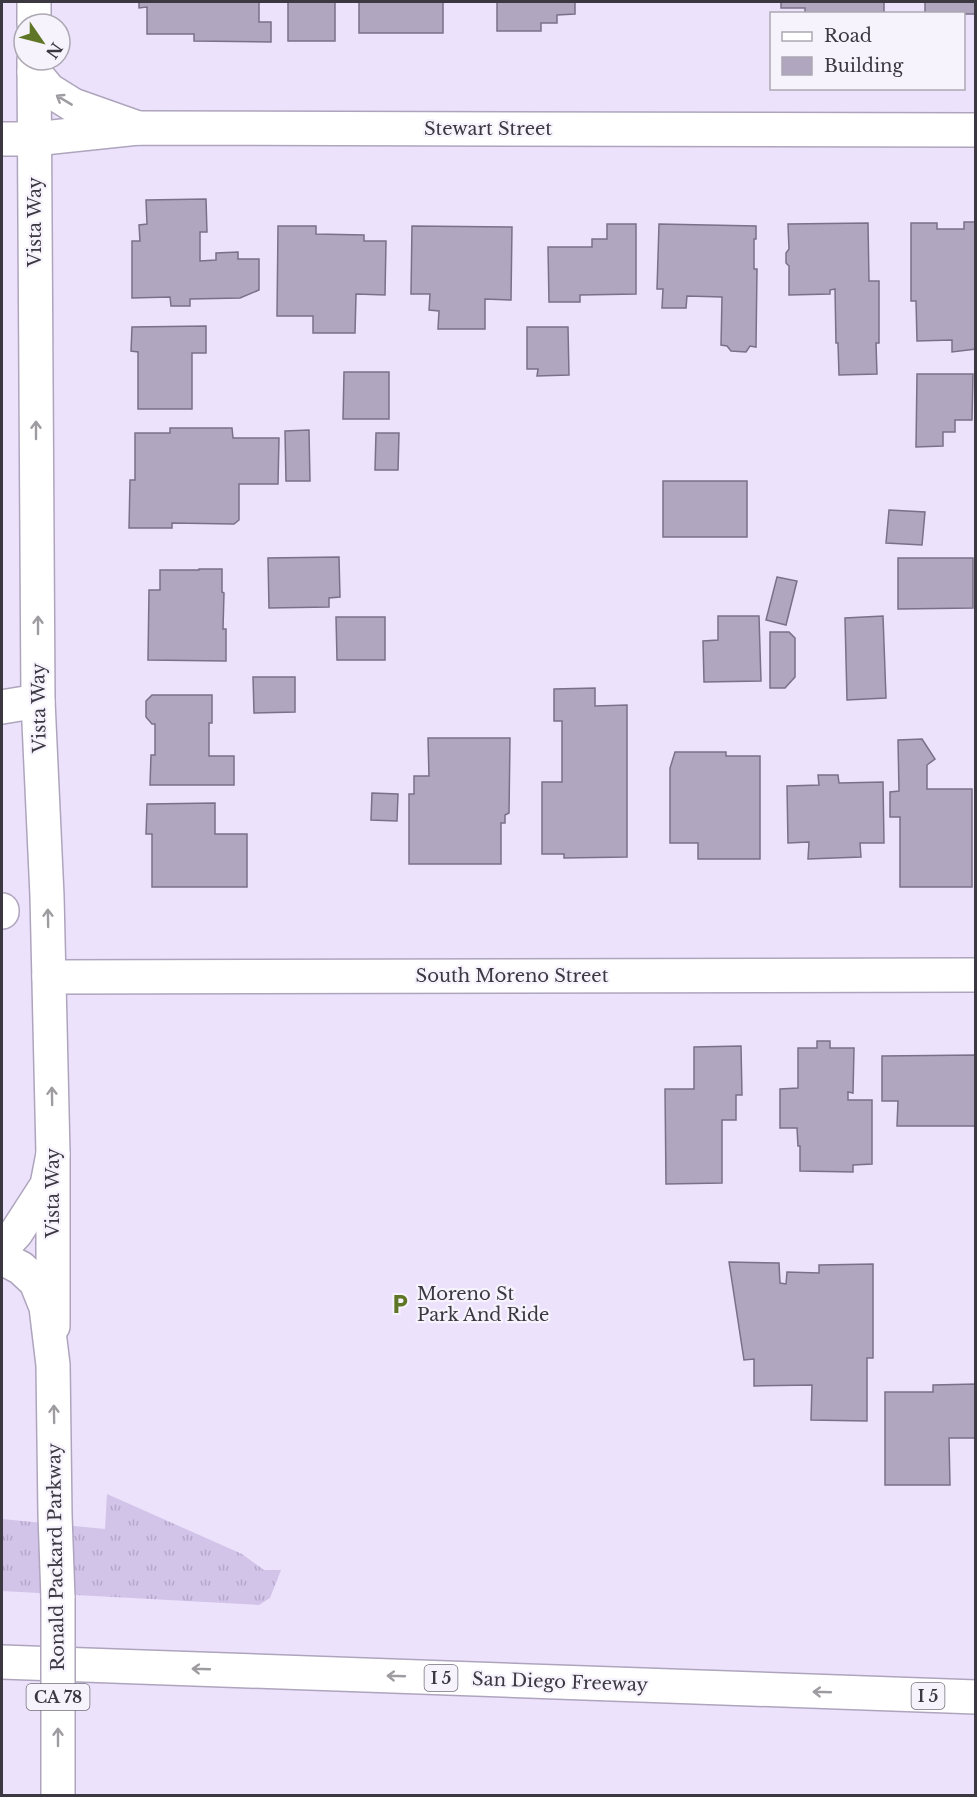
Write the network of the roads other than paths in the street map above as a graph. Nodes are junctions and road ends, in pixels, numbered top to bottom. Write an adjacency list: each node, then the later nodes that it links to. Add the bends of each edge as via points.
1 (34, 72): 6 (main road, Vista Way)
2 (38, 72): 3 (main road, one-way to 2, via 73,105 49,90)
3 (138, 128): 4 (main road, Stewart Street); 6 (main road, Stewart Street)
4 (975, 130)
5 (2, 139): 6 (main road, Stewart Street)
6 (34, 139): 7 (main road, Vista Way, one-way to 6)
7 (38, 701): 8 (main road); 10 (main road, Vista Way, one-way to 7)
8 (2, 707)
9 (975, 975): 10 (main road, South Moreno Street)
10 (49, 977): 11 (main road, Vista Way, one-way to 10)
11 (53, 1154): 12 (main road, via 47,1185); 14 (main road, Vista Way)
12 (2, 1248)
13 (2, 1258): 14 (main road, via 36,1282 46,1307)
14 (53, 1355): 17 (main road, Ronald Packard Parkway / CA 78, one-way to 14, bridge)
15 (2, 1662): 16 (main road, San Diego Freeway / I 5, one-way to 15)
16 (975, 1697)
17 (58, 1796)

